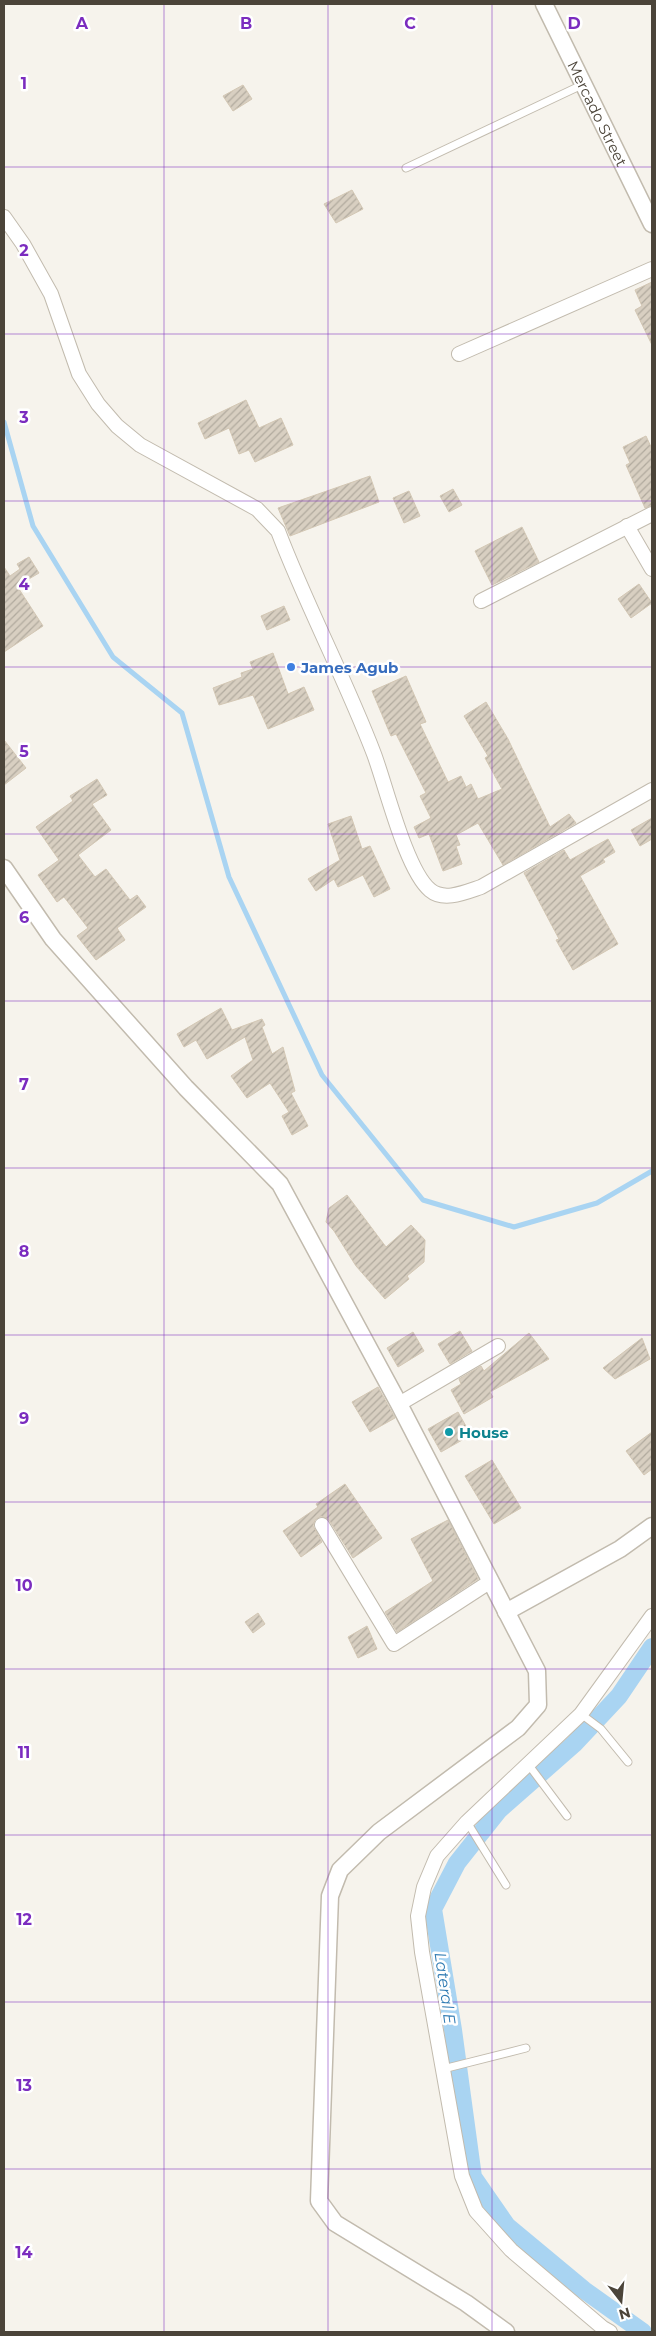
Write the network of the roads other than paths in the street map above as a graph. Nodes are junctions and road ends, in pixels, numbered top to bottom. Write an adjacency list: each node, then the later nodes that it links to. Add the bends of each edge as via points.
1 (544, 4): 2 (street, Mercado Street)
2 (584, 84): 3 (lane); 5 (street, Mercado Street)
3 (406, 168)
4 (4, 217): 12 (street, via 50,294 79,374 111,419 140,445 257,510 278,531 374,754 403,840 420,878 431,892 450,897 480,887)
5 (652, 224)
6 (652, 270): 7 (street)
7 (460, 354)
8 (652, 514): 9 (street)
9 (627, 526): 10 (street); 11 (street)
10 (652, 569)
11 (482, 601)
12 (652, 790)
13 (4, 868): 15 (street, via 53,939 186,1088 280,1184)
14 (498, 1346): 15 (street)
15 (399, 1404): 18 (street)
16 (322, 1525): 18 (street, via 394,1644)
17 (652, 1526): 19 (street, via 620,1549)
18 (491, 1581): 19 (street)
19 (506, 1612): 29 (street, via 537,1671 538,1706 518,1728 379,1832 340,1870 330,1896 319,2201 335,2223 466,2303)
20 (652, 1616): 21 (street)
21 (584, 1716): 22 (lane, via 601,1729); 23 (street)
22 (628, 1762)
23 (530, 1766): 24 (lane); 25 (street)
24 (567, 1816)
25 (470, 1825): 26 (lane); 28 (street, via 437,1856 424,1887 418,1916)
26 (506, 1884)
27 (526, 2048): 28 (lane)
28 (443, 2069): 30 (street, via 462,2176 476,2211 512,2250)
29 (506, 2332)
30 (610, 2332)

